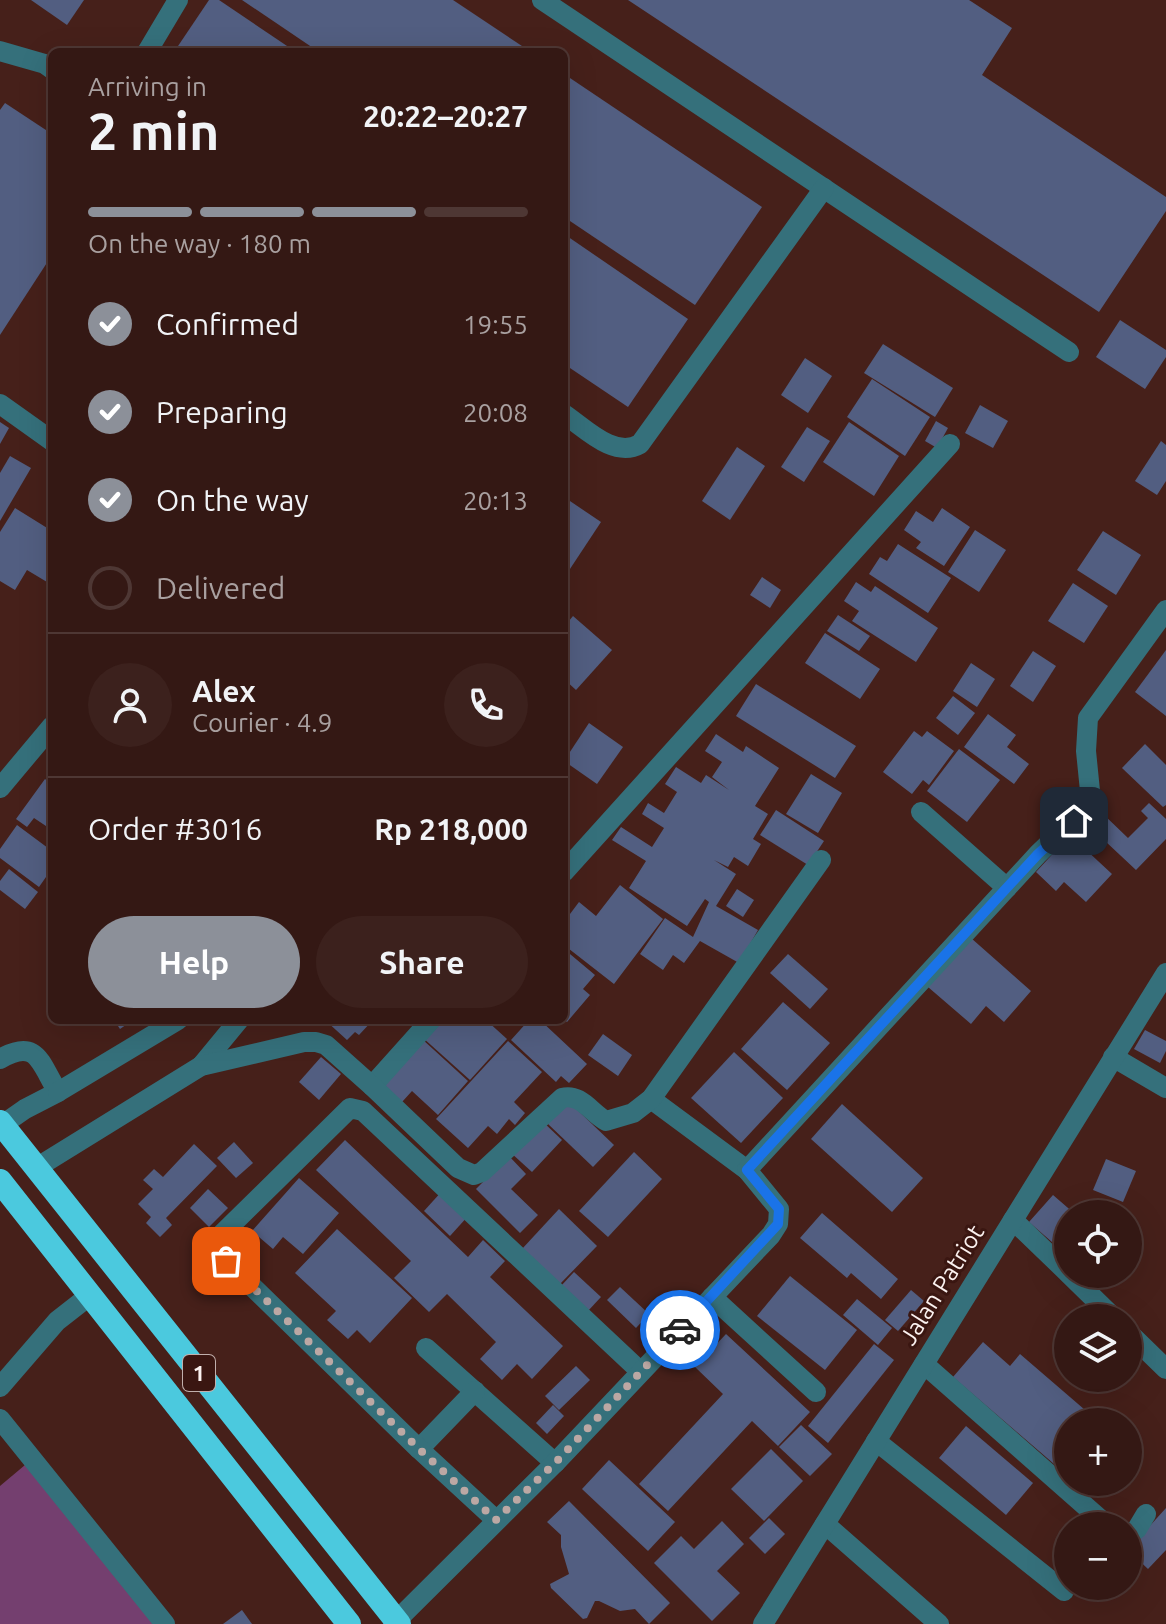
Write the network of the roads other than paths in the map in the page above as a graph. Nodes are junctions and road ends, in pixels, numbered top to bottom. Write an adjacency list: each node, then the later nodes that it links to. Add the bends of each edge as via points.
1 (178, 0): 3 (street)
2 (542, 0): 6 (street)
3 (149, 48)
4 (0, 51): 5 (street)
5 (48, 66)
6 (824, 188): 7 (street); 9 (street, via 640,444 626,450 613,447)
7 (1069, 352)
8 (0, 404): 10 (street)
9 (568, 417)
10 (48, 438)
11 (950, 444): 17 (street)
12 (1166, 610): 18 (street, via 1088,718 1086,808)
13 (48, 731): 14 (street)
14 (0, 788)
15 (921, 812): 18 (street)
16 (821, 860): 29 (street)
17 (568, 868)
18 (1007, 888): 32 (street)
19 (1166, 973): 23 (street, Jalan Patriot)
20 (171, 1024): 28 (street)
21 (236, 1024): 25 (street)
22 (427, 1024): 26 (street)
23 (1113, 1057): 27 (street); 34 (street, Jalan Patriot)
24 (0, 1059): 28 (street, via 15,1050 28,1051 40,1060)
25 (201, 1066): 26 (street, via 316,1042); 31 (street)
26 (372, 1086): 29 (street, via 464,1173 474,1175 562,1098 577,1098 606,1121 633,1113)
27 (1166, 1088)
28 (58, 1092): 30 (street)
29 (651, 1099): 32 (street)
30 (1, 1123): 31 (highway, 1)
31 (36, 1168): 36 (highway, 1)
32 (747, 1170): 39 (street, via 780,1217 771,1235)
33 (0, 1181): 38 (highway, 1)
34 (1013, 1220): 35 (street); 43 (street, Jalan Patriot)
35 (1054, 1260)
36 (119, 1273): 38 (highway); 59 (highway, 1)
37 (1083, 1288): 40 (street)
38 (89, 1296): 46 (street, via 57,1321); 61 (highway, 1)
39 (712, 1297): 45 (street); 48 (street)
40 (1099, 1304)
41 (1142, 1346): 44 (street)
42 (426, 1348): 47 (street)
43 (924, 1364): 50 (street, Jalan Patriot); 53 (street)
44 (1166, 1369)
45 (640, 1371): 51 (street, via 368,1114 350,1108 222,1234 220,1249 226,1261); 52 (street)
46 (0, 1387)
47 (475, 1391): 51 (street); 52 (street)
48 (816, 1392)
49 (0, 1419): 60 (street)
50 (876, 1441): 57 (street, Jalan Patriot); 58 (street)
51 (419, 1449): 55 (street)
52 (555, 1463): 55 (street)
53 (1092, 1512)
54 (1146, 1514): 56 (street)
55 (496, 1520): 59 (street)
56 (1142, 1521)
57 (825, 1524): 62 (street, Jalan Patriot); 63 (street)
58 (1054, 1583)
59 (397, 1623)
60 (165, 1624)
61 (349, 1624)
62 (763, 1624)
63 (939, 1624)

